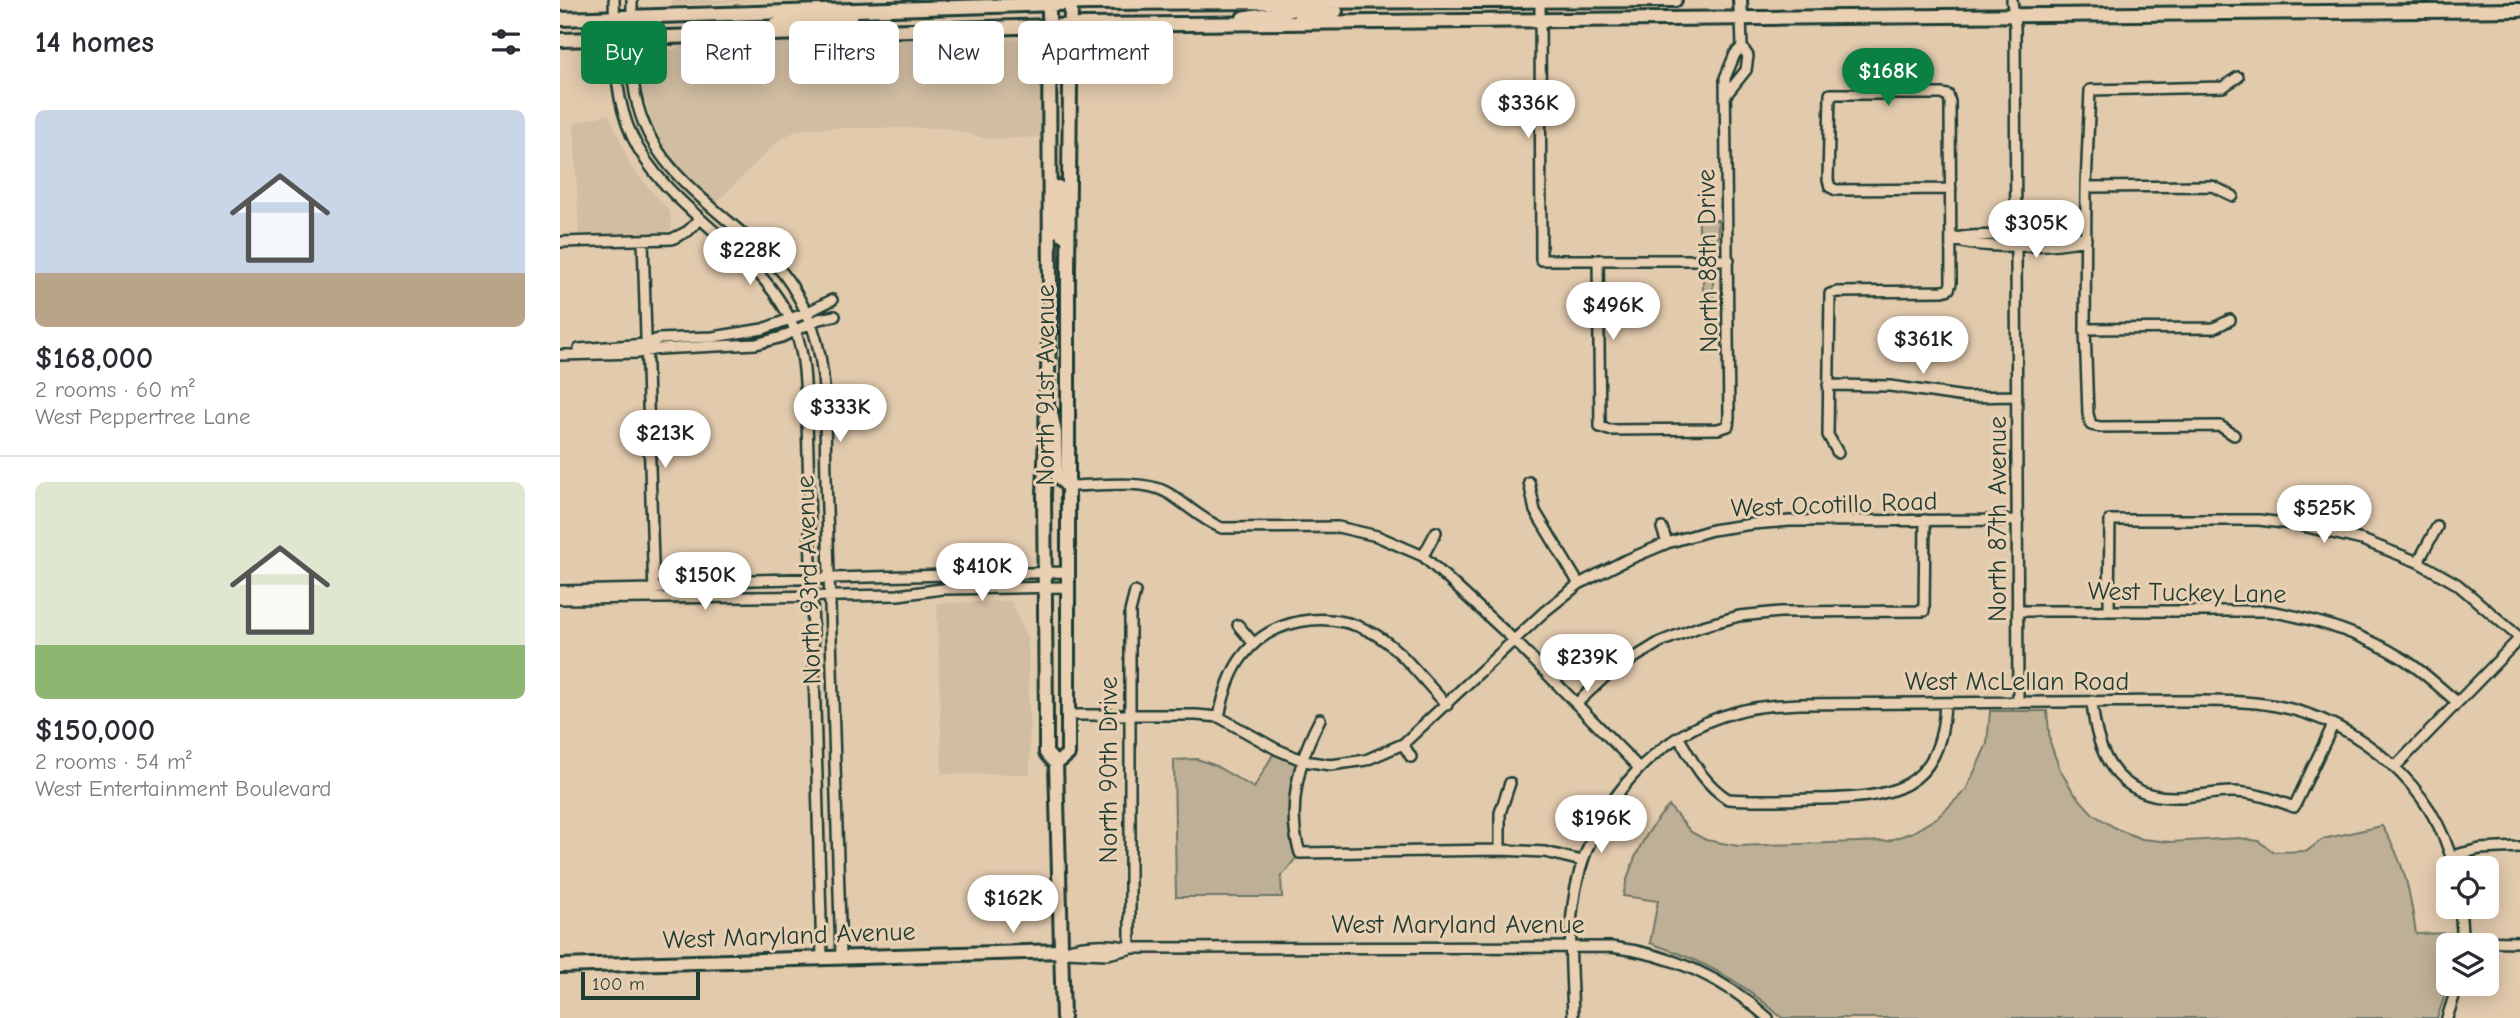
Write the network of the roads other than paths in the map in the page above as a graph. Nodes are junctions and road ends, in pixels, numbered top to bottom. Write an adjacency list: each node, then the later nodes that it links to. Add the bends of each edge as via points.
1 (614, 0): 17 (street, North 93rd Avenue)
2 (632, 0): 15 (street, North 93rd Avenue)
3 (1675, 0): 6 (main road)
4 (1741, 0): 16 (main road)
5 (2012, 0): 14 (street, North 87th Avenue)
6 (1540, 1): 9 (main road); 19 (street)
7 (1049, 2): 8 (main road); 13 (main road); 21 (main road, North 91st Avenue)
8 (1071, 2): 10 (main road); 22 (main road, North 91st Avenue)
9 (1377, 2): 10 (main road); 23 (main road, via 1371,10 1304,12)
10 (1301, 3): 24 (main road, via 1288,13 1258,14)
11 (2491, 5): 12 (main road); 14 (main road)
12 (2520, 10)
13 (851, 11): 15 (main road); 26 (main road, via 848,20)
14 (2014, 15): 16 (main road); 50 (street, North 87th Avenue)
15 (632, 17): 17 (main road); 20 (street, North 93rd Avenue)
16 (1741, 17): 19 (main road); 31 (street)
17 (615, 18): 18 (main road)
18 (560, 19)
19 (1540, 19): 23 (main road); 53 (street, via 1541,260)
20 (632, 21)
21 (1048, 21)
22 (1071, 21)
23 (1299, 22): 24 (main road)
24 (1228, 23): 25 (main road)
25 (1173, 24)
26 (775, 25)
27 (1018, 28): 28 (main road)
28 (775, 34)
29 (560, 40): 30 (main road)
30 (581, 40)
31 (1742, 47): 32 (street, North 88th Drive); 33 (street, via 1748,56)
32 (1732, 64): 33 (street); 39 (street, North 88th Drive, via 1725,78)
33 (1746, 70): 39 (street)
34 (2238, 77): 41 (street, via 2223,87 2091,90)
35 (617, 84): 44 (street, North 93rd Avenue, via 630,133 643,158)
36 (633, 84): 56 (street, North 93rd Avenue, via 656,149 683,181 777,266)
37 (1048, 84): 40 (main road, North 91st Avenue)
38 (1070, 84): 46 (main road, North 91st Avenue)
39 (1726, 95): 54 (street, North 88th Drive)
40 (1049, 156): 46 (main road, via 1058,181 1060,230); 66 (main road, North 91st Avenue)
41 (2085, 187): 43 (street, via 2212,186); 48 (street)
42 (1951, 189): 42 (street, via 1948,95 1830,94 1830,187); 47 (street)
43 (2233, 196)
44 (700, 219): 49 (street, via 678,237); 58 (street, North 93rd Avenue, via 766,282)
45 (2055, 233): 48 (street); 50 (street); 52 (street)
46 (1068, 238): 71 (main road, North 91st Avenue)
47 (1951, 239): 50 (street, via 1965,245); 65 (street, via 1949,289 1830,294)
48 (2086, 239): 52 (street); 61 (street)
49 (643, 240): 51 (street); 63 (street)
50 (2017, 240): 52 (street); 67 (street, North 87th Avenue)
51 (560, 242)
52 (2055, 245)
53 (1598, 260): 54 (street); 54 (street, North 88th Drive, via 1600,427 1622,430 1727,426)
54 (1729, 260)
55 (832, 299): 56 (street)
56 (806, 313): 58 (street); 60 (street, North 93rd Avenue)
57 (835, 316): 60 (street)
58 (790, 320): 62 (street, North 93rd Avenue); 63 (street, via 750,332 658,340)
59 (2230, 320): 61 (street, via 2214,328)
60 (811, 325): 62 (street); 82 (street, North 93rd Avenue, via 819,351 823,398)
61 (2085, 329): 68 (street, via 2091,425 2220,426)
62 (795, 331): 63 (street, via 755,344); 83 (street, North 93rd Avenue, via 804,378)
63 (646, 348): 64 (street); 89 (street)
64 (560, 353)
65 (1828, 385): 67 (street, via 1890,386 1965,397); 69 (street, via 1828,435)
66 (1047, 396): 71 (main road, via 1056,474); 80 (main road, North 91st Avenue)
67 (2017, 396): 73 (street, North 87th Avenue)
68 (2234, 435)
69 (1838, 453)
70 (1529, 482): 84 (street, via 1535,510)
71 (1067, 486): 78 (street, via 1146,486 1168,493 1222,528 1338,527 1377,536); 81 (main road, North 91st Avenue)
72 (1925, 520): 73 (street, West Ocotillo Road); 77 (street, West Ocotillo Road, via 1752,524); 103 (street, via 1924,611 1739,616 1660,642 1608,674)
73 (2018, 520): 93 (street, North 87th Avenue)
74 (2437, 527): 79 (street)
75 (1662, 528): 77 (street)
76 (1436, 532): 78 (street)
77 (1667, 543): 84 (street, West Ocotillo Road)
78 (1423, 556): 97 (street)
79 (2418, 562): 94 (street, via 2362,540 2279,522 2110,520); 96 (street, via 2457,584)
80 (1044, 572): 81 (street); 82 (street); 85 (main road, North 91st Avenue)
81 (1067, 572): 86 (main road, North 91st Avenue)
82 (830, 578): 83 (street); 91 (street, North 93rd Avenue)
83 (812, 579): 89 (street, via 717,581); 90 (street, North 93rd Avenue)
84 (1579, 584): 97 (street, West Ocotillo Road)
85 (1045, 587): 86 (street); 91 (street); 114 (main road, North 91st Avenue, via 1046,754)
86 (1067, 587): 105 (main road, North 91st Avenue)
87 (560, 592): 89 (street)
88 (1135, 592): 106 (street, North 90th Drive, via 1130,612)
89 (654, 593): 90 (street, via 662,600); 92 (street)
90 (812, 595): 91 (street); 128 (street, North 93rd Avenue)
91 (830, 596): 127 (street, North 93rd Avenue)
92 (560, 599)
93 (2018, 611): 94 (street, West Tuckey Lane); 101 (street, North 87th Avenue)
94 (2109, 611): 102 (street, West Tuckey Lane, via 2269,611 2304,617 2350,631 2403,659)
95 (1238, 625): 98 (street)
96 (2520, 638): 102 (street)
97 (1514, 640): 103 (street); 104 (street)
98 (1254, 643): 104 (street, via 1304,620 1340,620 1370,631 1386,643); 107 (street, via 1230,679)
99 (2092, 701): 101 (street, West McLellan Road); 109 (street, West McLellan Road, via 2256,702); 109 (street, via 2097,740 2105,760 2127,784 2147,795 2259,794 2294,807)
100 (1945, 702): 101 (street, West McLellan Road); 110 (street, West McLellan Road, via 1757,707 1714,720); 110 (street, via 1940,741 1929,764 1896,790 1865,798 1728,799 1698,771)
101 (2018, 702)
102 (2457, 702): 115 (street)
103 (1576, 704): 116 (street)
104 (1447, 705): 111 (street)
105 (1068, 715): 106 (street); 114 (main road, North 91st Avenue, via 1068,754)
106 (1129, 715): 107 (street); 125 (street, North 90th Drive)
107 (1219, 718): 113 (street)
108 (1320, 719): 113 (street)
109 (2333, 724): 115 (street, West McLellan Road)
110 (1679, 738): 116 (street, West McLellan Road)
111 (1403, 744): 112 (street); 113 (street, via 1366,760 1331,765)
112 (1410, 757)
113 (1304, 761): 119 (street, via 1294,803 1294,836 1300,853)
114 (1056, 764): 126 (main road, North 91st Avenue)
115 (2395, 767): 120 (street, West McLellan Road, via 2429,811)
116 (1639, 768): 121 (street, West McLellan Road, via 1607,808)
117 (1510, 783): 119 (street, via 1500,813)
118 (2520, 847): 120 (street)
119 (1500, 850): 121 (street, via 1545,852)
120 (2451, 856)
121 (1582, 861): 124 (street, West McLellan Road, via 1573,906)
122 (2499, 942): 123 (street)
123 (2520, 942)
124 (1572, 946): 125 (street, West Maryland Avenue); 132 (street, West McLellan Road); 133 (street, West Maryland Avenue, via 1629,949 1682,964 1731,989)
125 (1130, 948): 126 (street, West Maryland Avenue, via 1107,954)
126 (1062, 951): 127 (main road, West Maryland Avenue); 131 (main road, North 91st Avenue)
127 (841, 956): 128 (main road, West Maryland Avenue)
128 (822, 957): 129 (main road, West Maryland Avenue)
129 (560, 966)
130 (2454, 996): 134 (street)
131 (1063, 1018)
132 (1573, 1018)
133 (1768, 1018)
134 (2447, 1018)

